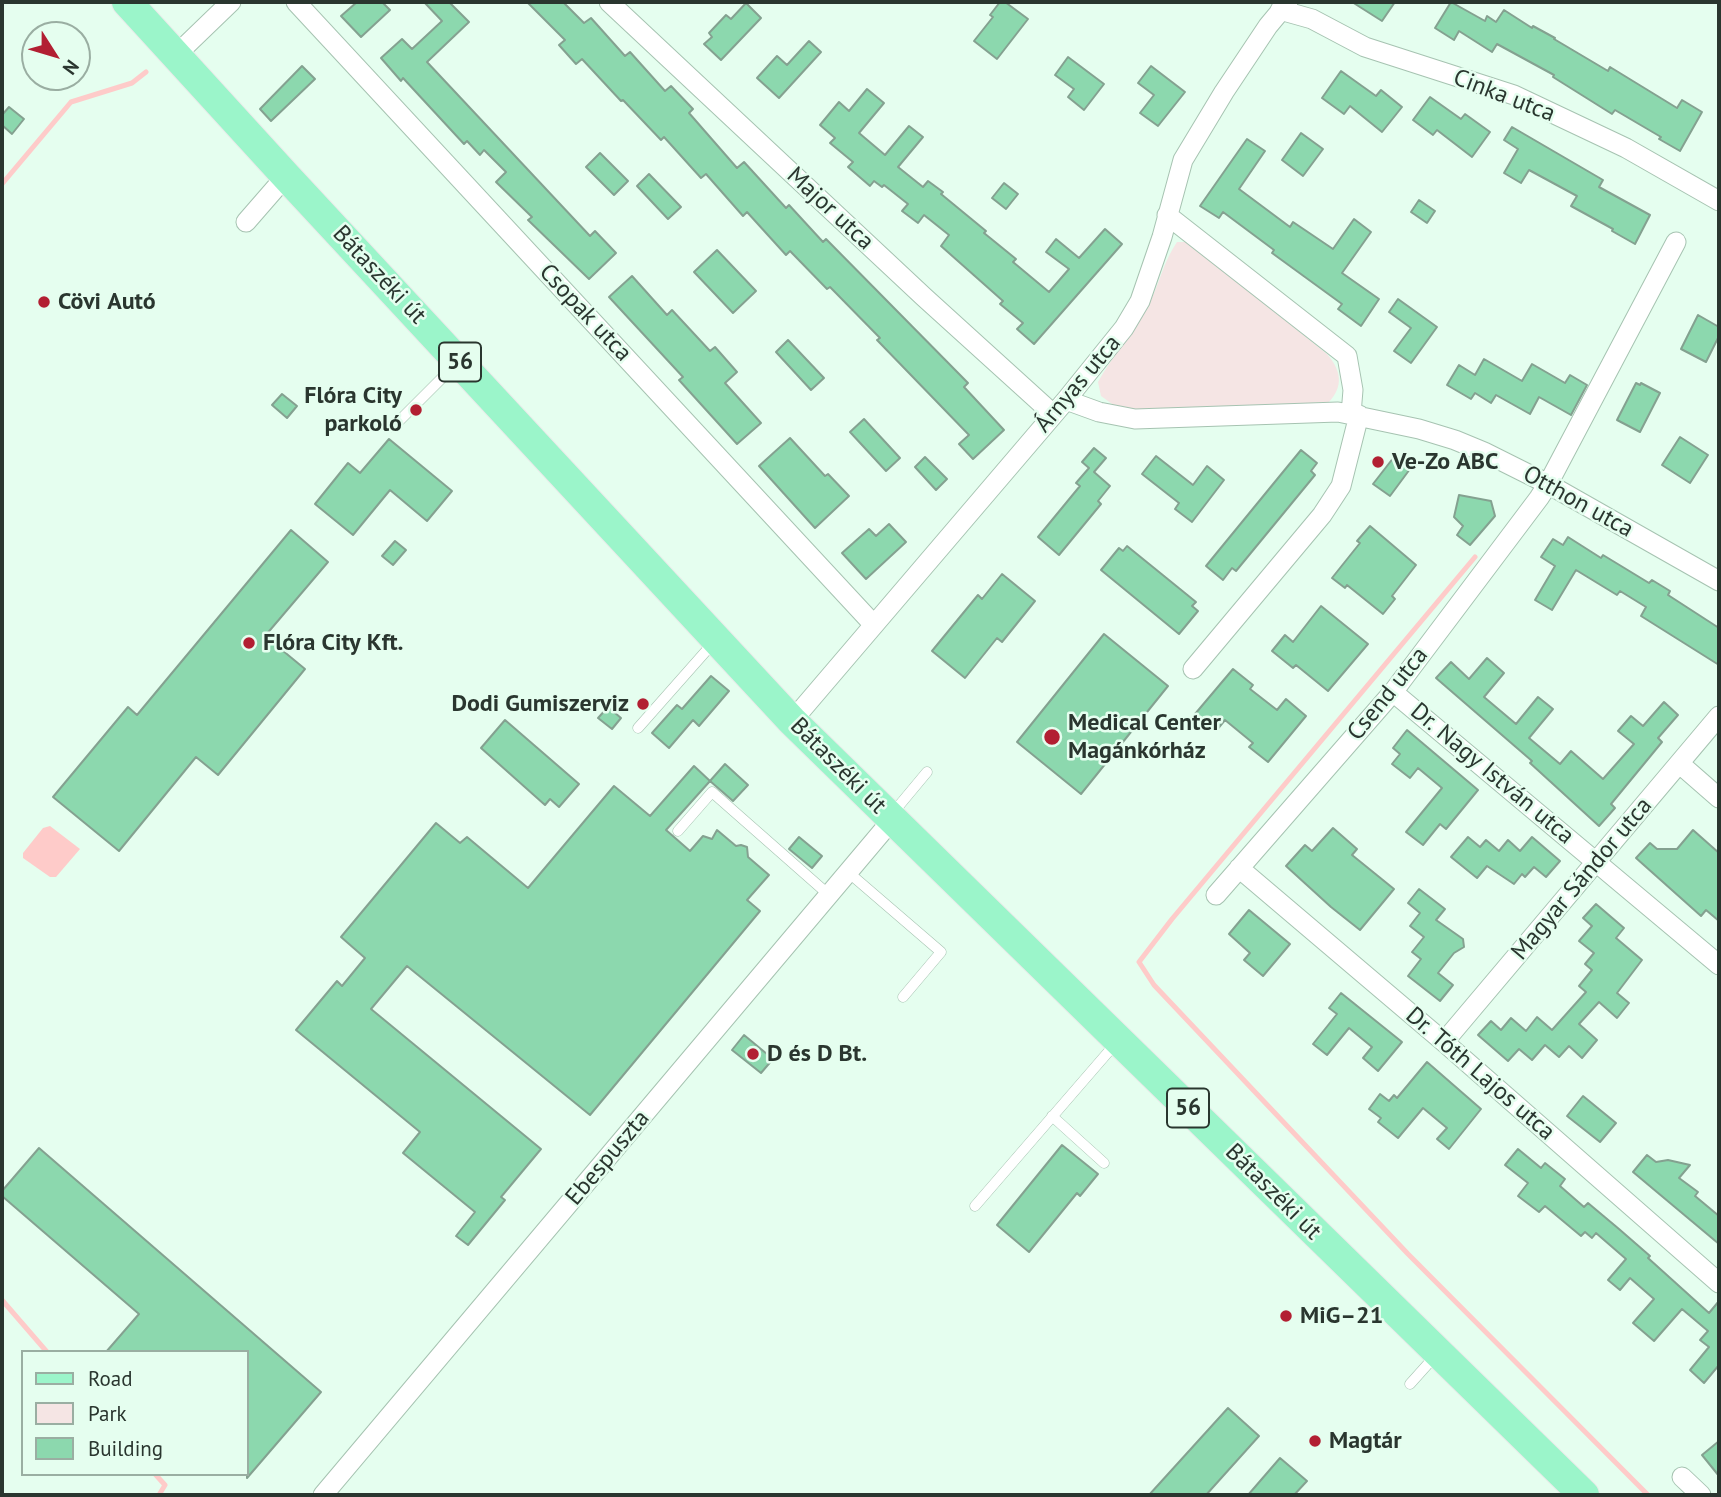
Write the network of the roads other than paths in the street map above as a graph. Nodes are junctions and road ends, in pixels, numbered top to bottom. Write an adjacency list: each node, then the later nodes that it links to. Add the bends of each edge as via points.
1 (127, 2): 6 (main road, Bátaszéki út / 56)
2 (231, 2): 6 (street)
3 (296, 2): 18 (street, Csopak utca)
4 (609, 2): 13 (street, Major utca, via 924,297)
5 (1280, 4): 8 (street, Cinka utca, via 1365,47 1514,95 1626,148); 9 (street, Árnyas utca, via 1183,160)
6 (176, 55): 7 (main road, Bátaszéki út / 56)
7 (286, 176): 10 (street); 12 (main road, Bátaszéki út / 56)
8 (1719, 201)
9 (1167, 215): 13 (street, Árnyas utca, via 1140,301); 14 (street, via 1347,356)
10 (246, 222)
11 (1676, 242): 16 (street, Csend utca)
12 (459, 361): 15 (lane); 19 (main road, Bátaszéki út / 56)
13 (1060, 407): 14 (street, Otthon utca, via 1135,419); 18 (street, Árnyas utca)
14 (1355, 415): 16 (street, Otthon utca, via 1455,440); 20 (street, via 1341,486 1322,515)
15 (393, 427)
16 (1548, 484): 17 (street, Otthon utca); 21 (street, Csend utca)
17 (1719, 581)
18 (874, 625): 23 (street, Árnyas utca)
19 (717, 639): 23 (main road, Bátaszéki út / 56); 24 (lane)
20 (1193, 668)
21 (1393, 692): 30 (street, Dr. Nagy István utca); 31 (street, Csend utca)
22 (1719, 716): 25 (street, Magyar Sándor utca)
23 (792, 721): 28 (main road, Bátaszéki út / 56)
24 (638, 728)
25 (1680, 764): 27 (street); 30 (street, Magyar Sándor utca)
26 (928, 772): 28 (lane)
27 (1719, 798)
28 (891, 818): 32 (street, Ebespuszta); 37 (main road, Bátaszéki út / 56)
29 (678, 831): 33 (lane, via 712,792)
30 (1598, 862): 35 (street, Dr. Nagy István utca); 38 (street, Magyar Sándor utca)
31 (1239, 868): 34 (street, Csend utca); 38 (street, Dr. Tóth Lajos utca)
32 (848, 872): 33 (street, Ebespuszta); 36 (lane, via 941,953)
33 (828, 895): 46 (street, Ebespuszta)
34 (1216, 895)
35 (1719, 965)
36 (903, 997)
37 (1119, 1040): 39 (lane); 43 (main road, Bátaszéki út / 56)
38 (1444, 1042): 42 (street, Dr. Tóth Lajos utca)
39 (1052, 1116): 40 (lane); 41 (lane)
40 (1104, 1163)
41 (975, 1206)
42 (1719, 1283)
43 (1438, 1352): 44 (lane); 47 (main road, Bátaszéki út / 56)
44 (1410, 1384)
45 (1682, 1477): 48 (street)
46 (323, 1495)
47 (1584, 1495)
48 (1701, 1495)

